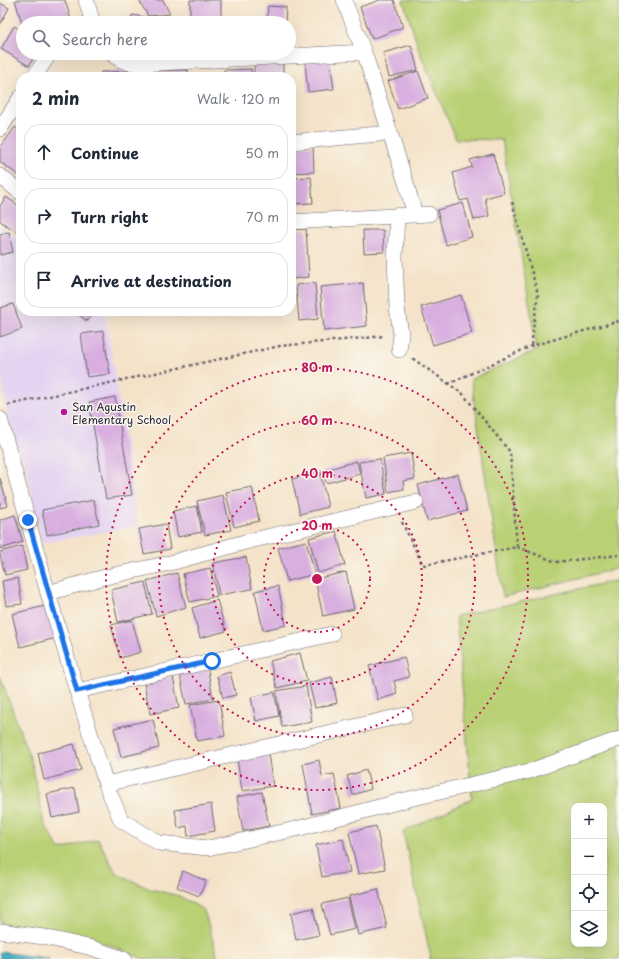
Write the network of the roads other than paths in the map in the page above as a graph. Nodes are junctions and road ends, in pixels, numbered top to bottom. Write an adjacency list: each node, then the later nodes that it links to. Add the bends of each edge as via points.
1 (86, 0): 3 (street)
2 (344, 0): 4 (street)
3 (91, 16)
4 (364, 52): 5 (street); 12 (street)
5 (296, 56)
6 (45, 60): 9 (street)
7 (123, 60): 8 (street, via 142,64)
8 (216, 60)
9 (37, 72)
10 (16, 105): 11 (street)
11 (0, 129)
12 (390, 133): 13 (street); 16 (street, via 406,183 422,214)
13 (296, 142)
14 (0, 176): 15 (street)
15 (16, 189)
16 (397, 215): 17 (street); 18 (street, via 397,306 401,334)
17 (296, 222)
18 (399, 350)
19 (0, 419): 21 (street)
20 (416, 502): 21 (street, via 245,542)
21 (48, 593): 23 (street)
22 (332, 634): 23 (street)
23 (77, 691): 26 (street)
24 (405, 715): 26 (street)
25 (619, 739): 26 (street, via 530,771 208,848 159,843 121,820)
26 (106, 784)
27 (0, 931): 28 (street, via 44,937 92,948)
28 (124, 959)

